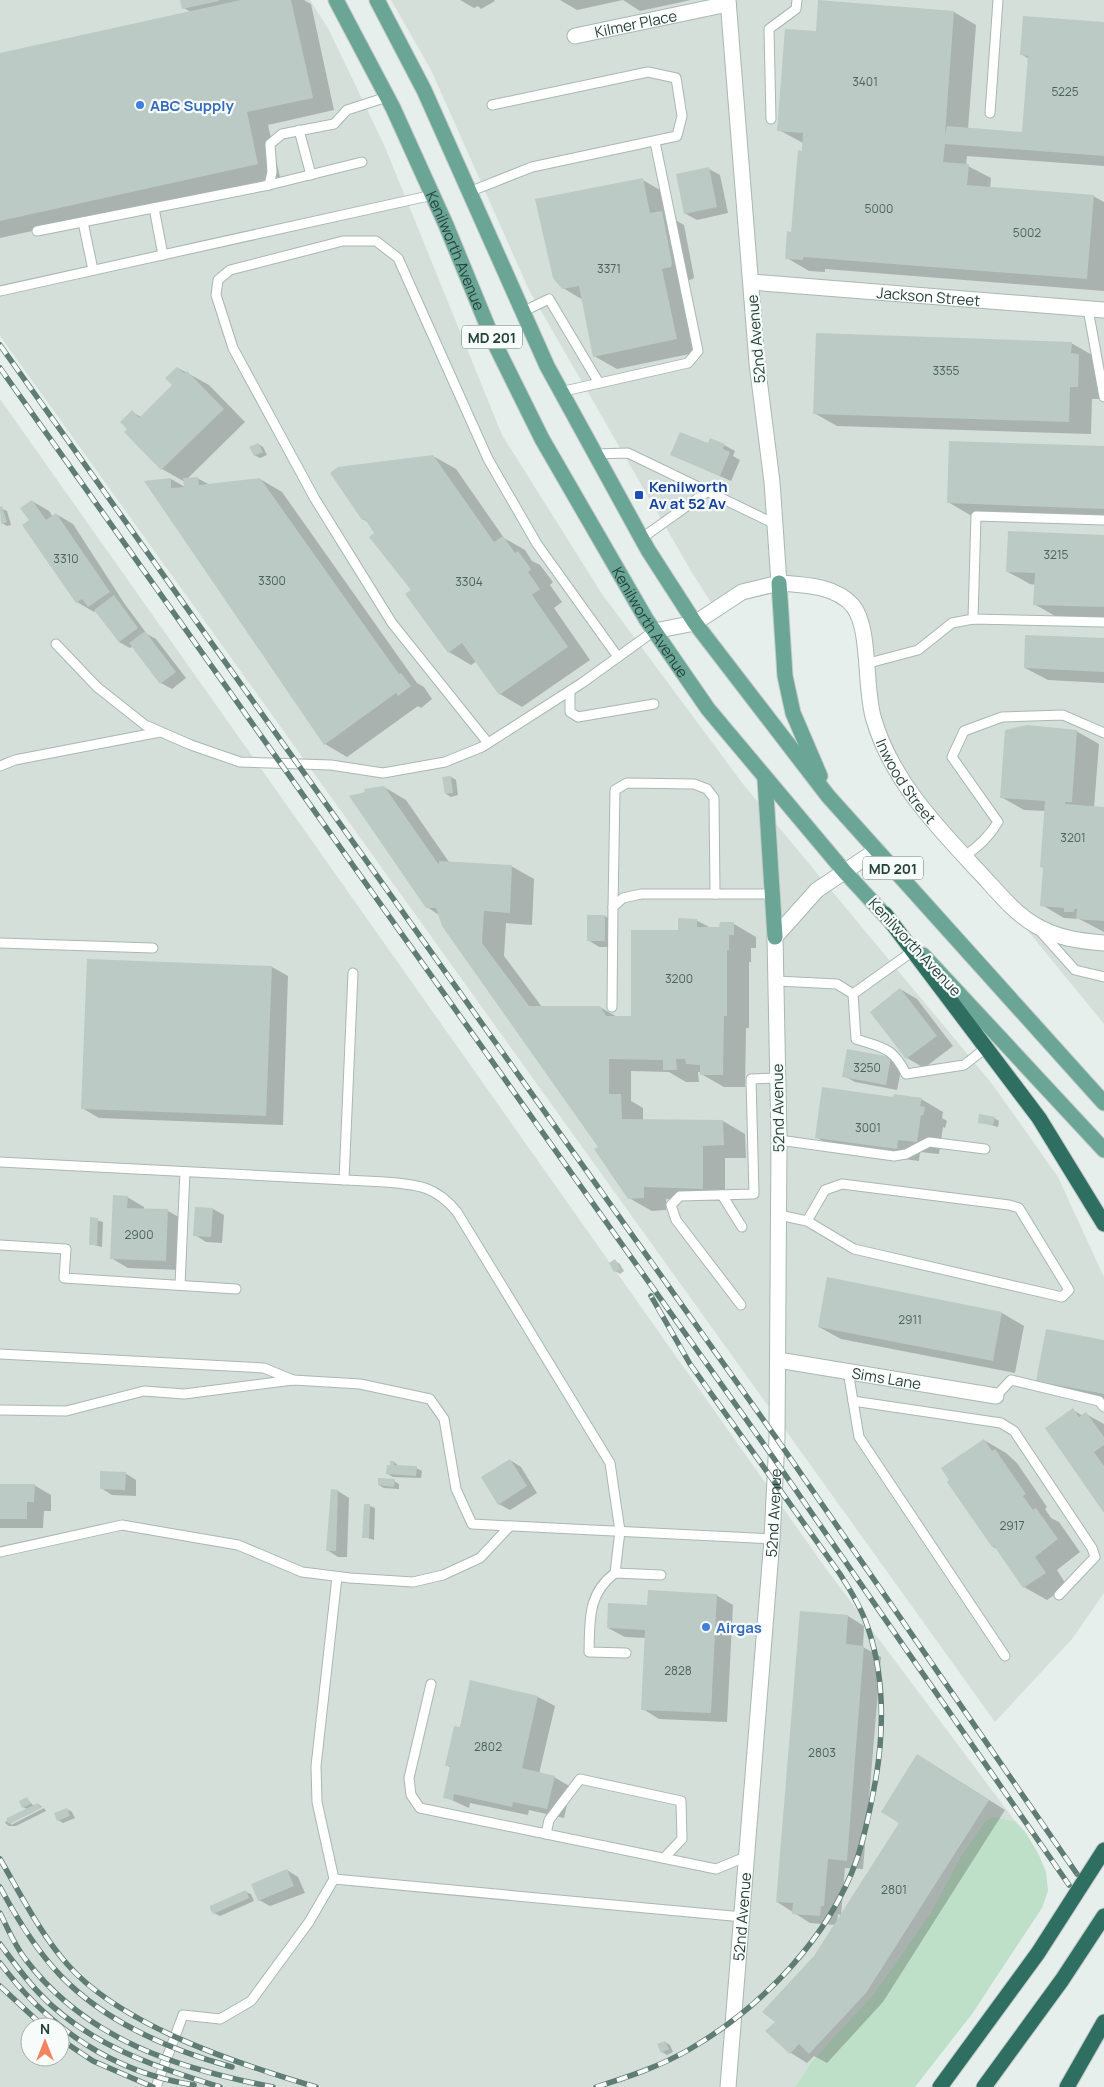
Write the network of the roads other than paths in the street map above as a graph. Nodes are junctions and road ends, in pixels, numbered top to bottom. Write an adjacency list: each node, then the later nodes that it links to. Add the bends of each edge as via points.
1 (336, 0): 7 (main road, Kenilworth Avenue / MD 201)
2 (377, 0): 16 (main road, MD 201, via 424,90)
3 (797, 0): 10 (lane, via 796,9 769,29)
4 (998, 0): 9 (lane)
5 (728, 2): 6 (street, Kilmer Place); 23 (street, 52nd Avenue)
6 (575, 36)
7 (387, 97): 11 (lane, via 347,110 334,124); 17 (main road, Kenilworth Avenue / MD 201)
8 (492, 105): 12 (lane, via 648,72 676,78 682,116 677,136)
9 (990, 112)
10 (771, 119)
11 (299, 130): 14 (lane); 15 (lane, via 282,134 270,144 272,172)
12 (655, 142): 16 (lane, via 532,167); 28 (lane, via 698,351 688,363)
13 (362, 162): 14 (lane)
14 (311, 175): 15 (lane)
15 (269, 185): 18 (lane)
16 (469, 192): 27 (main road, MD 201)
17 (433, 196): 21 (lane); 40 (main road, Kenilworth Avenue / MD 201, via 494,342 542,439)
18 (154, 208): 19 (lane); 21 (lane)
19 (83, 222): 20 (lane); 22 (lane)
20 (37, 231)
21 (163, 255): 22 (lane)
22 (93, 270): 24 (lane)
23 (752, 282): 25 (street, Jackson Street); 34 (street, 52nd Avenue, via 757,363)
24 (0, 291)
25 (1088, 309): 26 (street, Jackson Street); 30 (lane)
26 (1104, 310)
27 (522, 312): 28 (lane, via 549,299); 29 (main road, MD 201)
28 (599, 383): 29 (lane)
29 (560, 392): 31 (main road, MD 201)
30 (1104, 397)
31 (594, 454): 32 (lane, via 628,453); 35 (main road, MD 201)
32 (708, 491): 34 (lane); 35 (lane)
33 (1104, 520): 37 (lane, via 976,516)
34 (775, 524): 36 (street, 52nd Avenue)
35 (642, 538): 39 (main road, MD 201)
36 (779, 582): 39 (street, via 742,592); 43 (street, Inwood Street, via 825,589 841,595 859,616); 51 (main road, via 785,676 793,713)
37 (973, 619): 38 (lane); 43 (lane, via 952,623 918,650)
38 (1104, 622)
39 (695, 623): 40 (street); 51 (main road, MD 201)
40 (654, 631): 42 (lane); 50 (main road, Kenilworth Avenue / MD 201, via 708,709)
41 (56, 644): 46 (lane, via 97,687 145,725)
42 (618, 657): 44 (lane); 48 (lane, via 537,544 488,459 398,258 376,241 343,241 230,270 218,280 216,296 233,348 315,499 392,623)
43 (865, 664): 53 (street, Inwood Street, via 873,718 885,751 905,785)
44 (570, 691): 45 (lane, via 570,712 578,717); 48 (lane)
45 (654, 704)
46 (160, 732): 48 (lane, via 240,762 331,765 383,773 445,762); 49 (lane, via 15,760)
47 (1104, 733): 53 (lane, via 1062,715 1002,717 964,731 952,757 998,822 992,833)
48 (488, 743)
49 (0, 766)
50 (765, 779): 54 (main road, Kenilworth Avenue / MD 201); 56 (main road)
51 (828, 796): 52 (main road, MD 201)
52 (877, 850): 54 (street); 72 (main road, MD 201)
53 (965, 856): 59 (street, Inwood Street, via 1008,902)
54 (844, 871): 58 (main road, Kenilworth Avenue / MD 201); 60 (street, via 817,890)
55 (715, 894): 56 (lane); 57 (lane, via 641,894 623,898); 57 (lane, via 714,798 707,789 694,784 627,783 615,790)
56 (773, 894): 60 (main road)
57 (613, 908): 69 (lane)
58 (885, 914): 64 (highway); 75 (main road, Kenilworth Avenue / MD 201)
59 (1034, 924): 62 (street, Inwood Street, via 1056,936); 66 (lane, via 1075,970)
60 (776, 937): 67 (street, 52nd Avenue)
61 (0, 943): 63 (lane)
62 (1104, 943)
63 (153, 948)
64 (913, 951): 68 (lane); 70 (highway)
65 (353, 973): 78 (lane)
66 (1104, 977)
67 (777, 981): 68 (lane, via 837,984); 71 (street, 52nd Avenue)
68 (853, 994): 70 (lane, via 856,1039 891,1051 906,1074 964,1065)
69 (612, 1007)
70 (986, 1048): 82 (highway, via 1039,1118)
71 (778, 1078): 73 (street, 52nd Avenue); 79 (lane, via 751,1079 754,1194)
72 (1104, 1103)
73 (779, 1140): 74 (lane, via 894,1156 906,1154 929,1142); 80 (street, 52nd Avenue)
74 (985, 1149)
75 (1104, 1150)
76 (0, 1162): 77 (lane)
77 (185, 1172): 78 (lane); 85 (lane)
78 (344, 1180): 97 (lane, via 415,1185 433,1190 457,1212 610,1463)
79 (722, 1195): 83 (lane); 87 (lane, via 680,1196 671,1205 676,1220)
80 (779, 1215): 81 (lane); 89 (street, 52nd Avenue)
81 (806, 1221): 81 (lane, via 854,1249 1062,1297 1069,1290 1019,1208 1009,1205 842,1184 825,1190)
82 (1104, 1224)
83 (742, 1226)
84 (0, 1245): 85 (lane, via 66,1249 64,1278)
85 (180, 1285): 86 (lane)
86 (236, 1289)
87 (740, 1305)
88 (0, 1354): 91 (lane, via 264,1368)
89 (778, 1360): 90 (street, Sims Lane); 98 (street, 52nd Avenue)
90 (848, 1371): 92 (street, Sims Lane); 93 (lane)
91 (293, 1380): 95 (lane, via 184,1394 144,1391 66,1411); 96 (lane, via 360,1384 430,1399 444,1418 456,1489 472,1524)
92 (996, 1396): 94 (lane, via 1011,1380 1099,1401)
93 (853, 1402): 103 (lane, via 1001,1423 1014,1431 1095,1557); 105 (lane, via 859,1436)
94 (1104, 1407)
95 (0, 1410)
96 (510, 1526): 97 (lane); 102 (lane, via 480,1558 443,1575 413,1582)
97 (620, 1531): 98 (lane); 100 (lane)
98 (772, 1539): 109 (street, 52nd Avenue)
99 (0, 1552): 102 (lane, via 122,1525 238,1545 302,1572)
100 (615, 1573): 101 (lane); 104 (lane, via 607,1579 591,1605 589,1652)
101 (661, 1575)
102 (338, 1577): 111 (lane, via 316,1766 317,1802)
103 (1059, 1595)
104 (626, 1653)
105 (1005, 1656)
106 (431, 1684): 107 (lane, via 409,1778 411,1795 420,1808)
107 (546, 1834): 110 (lane); 110 (lane, via 549,1820 580,1779 681,1801 682,1839)
108 (1104, 1850): 117 (highway, via 1038,1954)
109 (748, 1856): 110 (lane, via 716,1869); 113 (street, 52nd Avenue)
110 (664, 1858)
111 (334, 1879): 113 (lane); 115 (lane, via 309,1922 251,2001 220,2019 183,2015)
112 (1104, 1916): 118 (highway, via 1053,1994)
113 (743, 1917): 116 (street, 52nd Avenue)
114 (1104, 2022): 119 (highway)
115 (156, 2087)
116 (728, 2087)
117 (940, 2087)
118 (984, 2087)
119 (1067, 2087)

